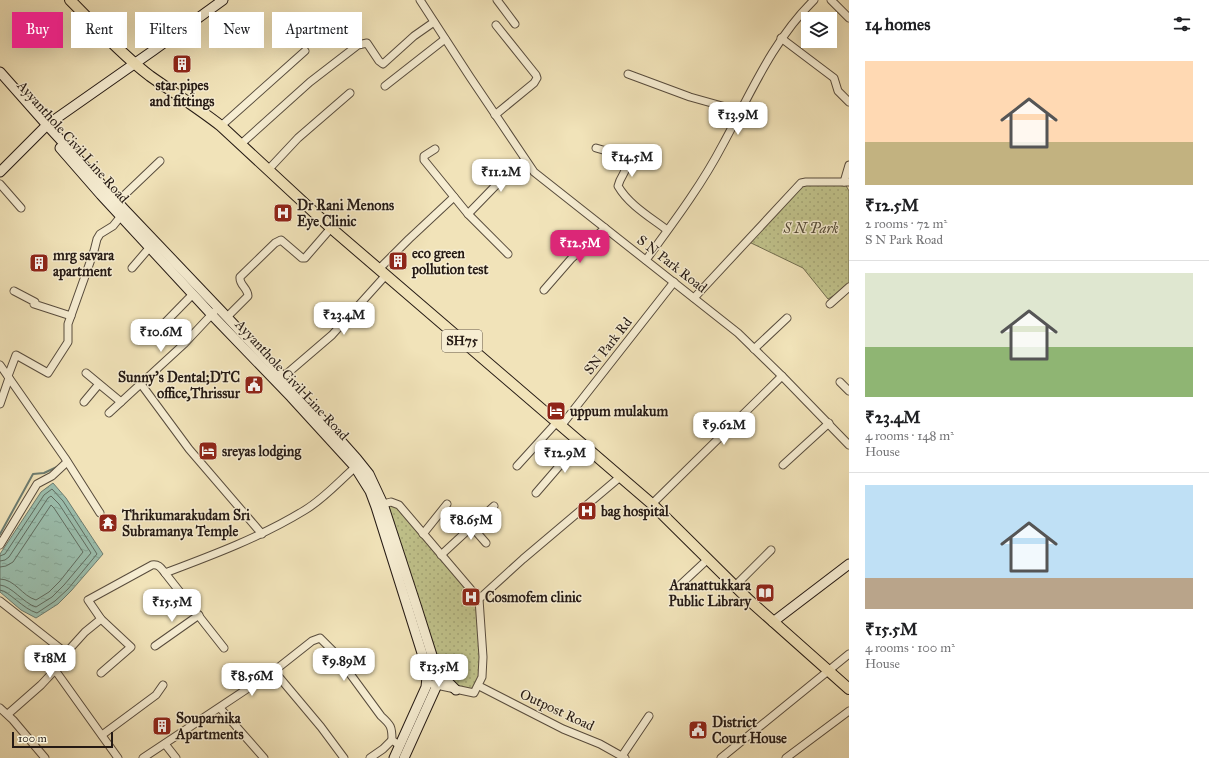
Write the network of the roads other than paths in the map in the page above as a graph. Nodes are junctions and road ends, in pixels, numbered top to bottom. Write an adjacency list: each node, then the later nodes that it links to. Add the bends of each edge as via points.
1 (70, 0): 14 (main road, SH75)
2 (223, 0): 14 (main road)
3 (420, 0): 8 (street, S N Park Road)
4 (497, 0): 9 (street)
5 (814, 0): 11 (street)
6 (831, 0): 7 (street)
7 (849, 18)
8 (434, 22): 12 (street, S N Park Road); 25 (street, via 383,64 367,43 358,45 310,82)
9 (515, 24)
10 (496, 25): 22 (street, via 537,78)
11 (781, 38): 20 (street, via 834,78 838,91); 21 (street)
12 (445, 39): 18 (street); 22 (street, S N Park Road)
13 (305, 51): 23 (street)
14 (134, 63): 23 (main road, SH75); 24 (main road)
15 (0, 72): 24 (main road)
16 (628, 74): 21 (street)
17 (0, 81): 24 (main road, Ayyanthole Civil Line Road)
18 (385, 86)
19 (350, 93): 31 (street, via 298,138)
20 (849, 102)
21 (740, 112): 42 (street, via 702,180)
22 (495, 115): 28 (street, S N Park Road)
23 (220, 126): 25 (main road, SH75)
24 (45, 127): 32 (main road); 36 (main road, Ayyanthole Civil Line Road); 39 (main road, Ayyanthole Civil Line Road)
25 (241, 144): 31 (main road, SH75)
26 (596, 148): 42 (street, via 628,160 628,169 620,178 618,186 622,193)
27 (435, 149): 35 (street, via 423,158)
28 (525, 160): 38 (street, via 503,178); 41 (street, S N Park Road, via 534,172)
29 (160, 161): 36 (street)
30 (849, 165): 33 (street)
31 (268, 170): 40 (main road, SH75)
32 (0, 172)
33 (846, 182): 53 (street, via 801,183)
34 (0, 184): 37 (street)
35 (454, 197): 38 (street); 47 (street, via 413,235)
36 (117, 202): 43 (main road, Ayyanthole Civil Line Road)
37 (21, 208)
38 (468, 214): 44 (street)
39 (121, 216): 43 (main road, Ayyanthole Civil Line Road); 57 (street, via 97,239)
40 (331, 228): 47 (main road, SH75); 58 (street, via 305,258 281,240 275,243 240,277 248,296)
41 (605, 228): 45 (street, S N Park Road); 50 (street)
42 (668, 230): 45 (street)
43 (149, 243): 46 (street); 52 (main road, Ayyanthole Civil Line Road); 55 (main road, Ayyanthole Civil Line Road)
44 (508, 254)
45 (646, 260): 48 (street, S N Park Road)
46 (132, 268)
47 (383, 272): 66 (street, via 332,335); 76 (main road, SH75)
48 (674, 282): 53 (street, S N Park Road); 76 (street, SN Park Rd)
49 (849, 287): 54 (street)
50 (544, 290)
51 (14, 291): 57 (street, via 35,302 34,304)
52 (193, 294): 56 (main road, Ayyanthole Civil Line Road); 60 (street)
53 (694, 298): 61 (street, S N Park Road)
54 (830, 304)
55 (218, 307): 56 (street); 58 (main road, Ayyanthole Civil Line Road)
56 (212, 315): 68 (street); 70 (main road, Ayyanthole Civil Line Road)
57 (71, 316): 65 (street, via 68,324 68,342 48,373 16,355)
58 (228, 317): 66 (main road, Ayyanthole Civil Line Road)
59 (787, 318): 61 (street)
60 (152, 336)
61 (754, 349): 64 (street, S N Park Road)
62 (0, 365): 65 (street)
63 (86, 373): 72 (street)
64 (782, 376): 75 (street, S N Park Road); 88 (street)
65 (8, 377): 73 (street); 79 (street)
66 (283, 377): 70 (main road, Ayyanthole Civil Line Road)
67 (840, 382): 69 (street)
68 (141, 384): 72 (street); 92 (street, via 189,449)
69 (849, 391)
70 (298, 399): 81 (main road, Ayyanthole Civil Line Road)
71 (84, 402): 72 (street, via 99,384)
72 (122, 402): 74 (street)
73 (0, 404)
74 (109, 413)
75 (829, 423): 78 (street, S N Park Road); 80 (street)
76 (559, 424): 77 (main road, SH75); 82 (street, SN Park Rd)
77 (580, 442): 83 (main road, SH75); 85 (street)
78 (849, 445)
79 (67, 462): 90 (street); 95 (street, via 52,476 37,484)
80 (783, 464)
81 (357, 465): 84 (main road, Ayyanthole Civil Line Road, via 369,474); 92 (street, via 312,505)
82 (517, 466)
83 (620, 477): 88 (main road, SH75); 103 (street)
84 (373, 489): 86 (main road, Ayyanthole Civil Line Road); 113 (main road, Ayyanthole Civil Line Road, via 376,507 425,660)
85 (536, 493)
86 (383, 504): 93 (street, via 392,502 399,505); 113 (main road, Ayyanthole Civil Line Road)
87 (448, 504): 93 (street)
88 (652, 504): 98 (main road, SH75)
89 (494, 506): 91 (street)
90 (100, 513)
91 (472, 527): 94 (street); 97 (street)
92 (262, 534): 100 (street)
93 (423, 534): 97 (street)
94 (486, 543)
95 (0, 546)
96 (771, 550): 101 (street)
97 (441, 555): 103 (street)
98 (708, 559): 101 (main road, SH75); 102 (street)
99 (849, 564): 107 (main road)
100 (165, 573): 105 (street); 106 (street, via 156,564 152,565 88,600)
101 (735, 586): 107 (main road, SH75)
102 (678, 587)
103 (479, 600): 120 (street, via 483,657 482,677)
104 (0, 602): 110 (street)
105 (199, 615): 108 (street); 109 (street)
106 (101, 619): 110 (street); 116 (street, via 131,648)
107 (773, 622): 114 (main road, SH75)
108 (155, 646)
109 (224, 648)
110 (66, 652): 112 (street)
111 (849, 654): 114 (street)
112 (55, 670): 126 (street); 128 (street)
113 (432, 671): 117 (main road, Ayyanthole Civil Line Road); 119 (main road, Ayyanthole Civil Line Road); 122 (main road)
114 (829, 671): 121 (main road, SH75); 141 (street)
115 (274, 672): 124 (street); 129 (street, via 312,641 320,638 332,649 378,712 390,724); 137 (street)
116 (101, 673)
117 (427, 683): 119 (street); 129 (main road, Ayyanthole Civil Line Road)
118 (163, 685): 128 (street, via 156,695)
119 (437, 685): 122 (street); 129 (main road, Ayyanthole Civil Line Road)
120 (478, 686): 122 (street, via 474,693); 131 (street, Outpost Road)
121 (849, 689)
122 (456, 690)
123 (0, 708): 126 (street)
124 (220, 708): 130 (street); 136 (street)
125 (849, 711): 142 (street)
126 (8, 714): 132 (street)
127 (649, 716): 131 (street)
128 (102, 735): 133 (street)
129 (401, 743): 138 (street, via 383,749); 139 (main road, Ayyanthole Civil Line Road); 140 (main road, Ayyanthole Civil Line Road)
130 (165, 744): 134 (street); 135 (street)
131 (623, 757)
132 (45, 758)
133 (118, 758)
134 (144, 758)
135 (176, 758)
136 (264, 758)
137 (344, 758)
138 (370, 758)
139 (394, 758)
140 (404, 758)
141 (721, 758)
142 (786, 758)

